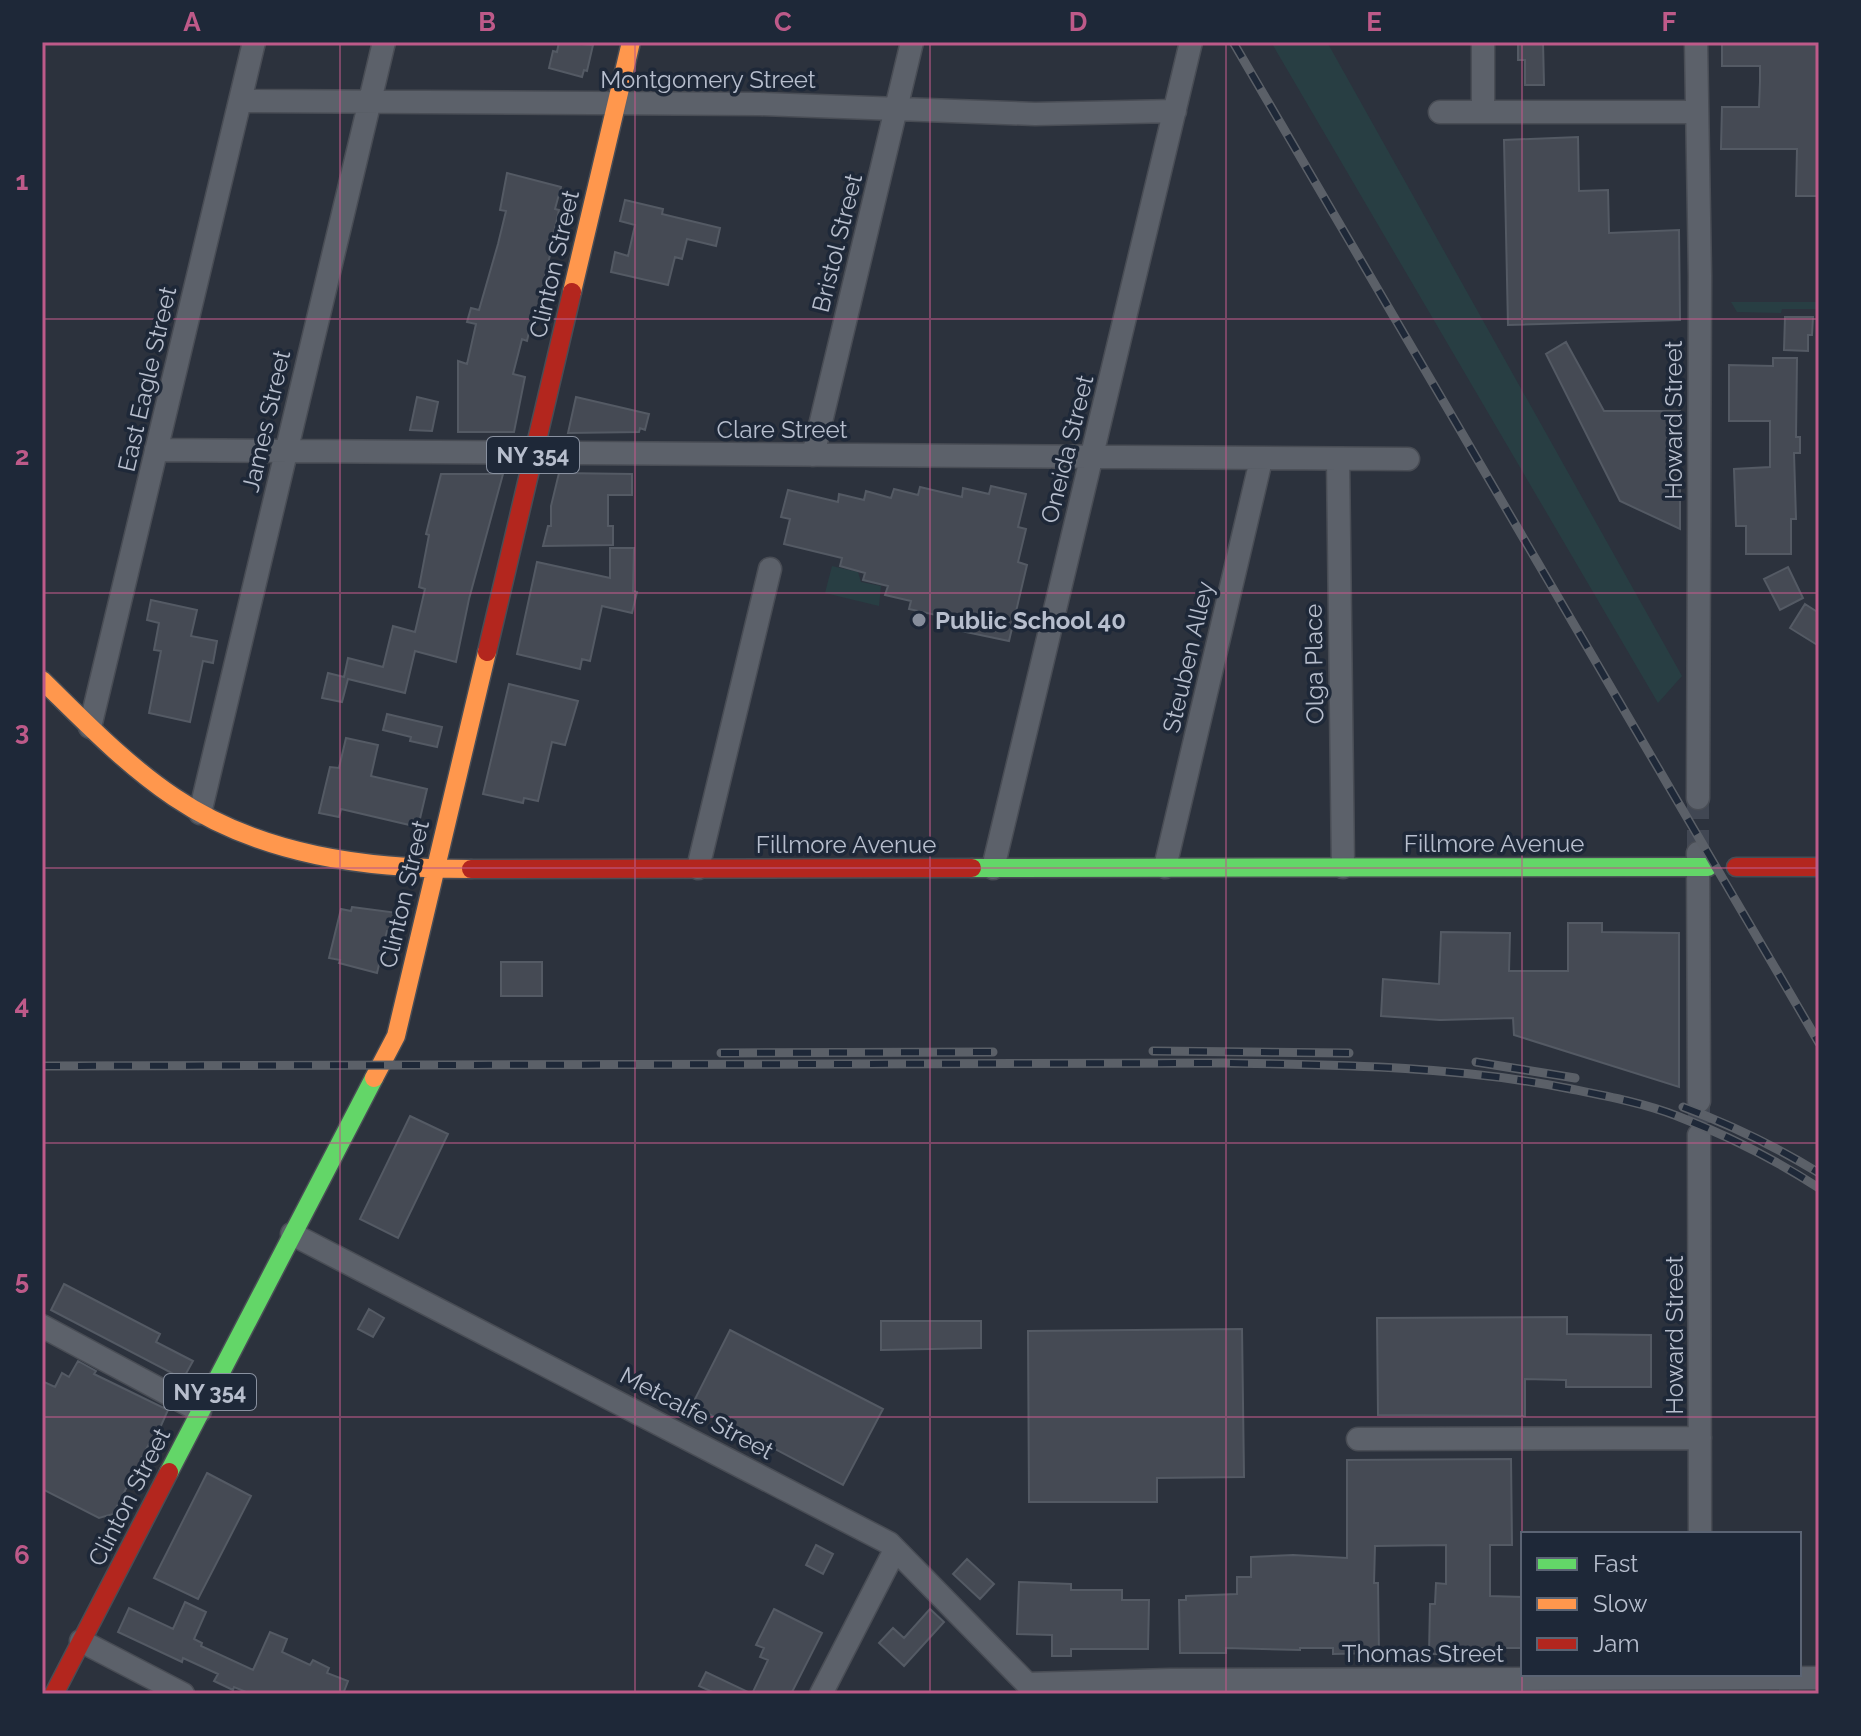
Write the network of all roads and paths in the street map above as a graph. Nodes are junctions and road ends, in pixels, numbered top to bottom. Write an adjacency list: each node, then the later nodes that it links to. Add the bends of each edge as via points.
1 (254, 42): 8 (street, East Eagle Street)
2 (384, 42): 9 (street, James Street)
3 (631, 42): 10 (street, Clinton Street / NY 354)
4 (912, 42): 11 (street, Bristol Street)
5 (1191, 42): 12 (street, Oneida Street)
6 (1483, 42): 14 (street)
7 (1696, 42): 15 (street, Howard Street)
8 (240, 101): 9 (street, Montgomery Street); 16 (street, East Eagle Street)
9 (370, 103): 10 (street, Montgomery Street); 17 (street, James Street)
10 (616, 105): 11 (street, Montgomery Street); 18 (street, Clinton Street / NY 354)
11 (897, 108): 12 (street, Montgomery Street, via 1035,114); 19 (street, Bristol Street)
12 (1175, 111): 20 (street, Oneida Street)
13 (1440, 112): 14 (street)
14 (1483, 112): 15 (street)
15 (1697, 112): 27 (street, Howard Street)
16 (156, 450): 17 (street, Clare Street); 26 (street, East Eagle Street)
17 (285, 451): 18 (street, Clare Street); 28 (street, James Street)
18 (534, 453): 19 (street, Clare Street); 36 (street, Clinton Street / NY 354)
19 (813, 455): 20 (street, Clare Street)
20 (1092, 457): 23 (street, Clare Street); 35 (street, Oneida Street)
21 (1338, 459): 22 (street, Clare Street); 23 (street, Clare Street); 31 (street, Olga Place)
22 (1408, 459)
23 (1261, 460): 30 (street, Steuben Alley)
24 (770, 569): 34 (street)
25 (42, 680): 26 (street, Fillmore Avenue)
26 (90, 727): 28 (street, Fillmore Avenue, via 148,779)
27 (1698, 798)
28 (200, 813): 36 (street, Fillmore Avenue, via 241,833 328,860)
29 (1701, 862): 31 (street, Fillmore Avenue); 37 (street)
30 (1165, 867): 31 (street, Fillmore Avenue); 35 (street, Fillmore Avenue)
31 (1343, 867)
32 (1736, 867): 33 (street)
33 (1819, 867)
34 (698, 868): 35 (street, Fillmore Avenue); 36 (street, Fillmore Avenue)
35 (993, 868)
36 (434, 869): 39 (street, Clinton Street / NY 354, via 396,1036)
37 (1699, 1101)
38 (1699, 1135): 42 (street, Howard Street)
39 (292, 1234): 41 (street, Clinton Street / NY 354); 45 (street, Metcalfe Street)
40 (42, 1326): 41 (street)
41 (200, 1411): 46 (street, Clinton Street / NY 354)
42 (1700, 1438): 43 (street); 44 (street, Howard Street)
43 (1358, 1439)
44 (1700, 1532)
45 (895, 1550): 49 (street, Metcalfe Street); 52 (street)
46 (81, 1641): 50 (street, Clinton Street / NY 354); 51 (street)
47 (1819, 1678): 48 (street, Thomas Street)
48 (1701, 1682): 49 (street, Thomas Street, via 1170,1680)
49 (1032, 1689)
50 (54, 1694)
51 (183, 1694)
52 (821, 1694)

